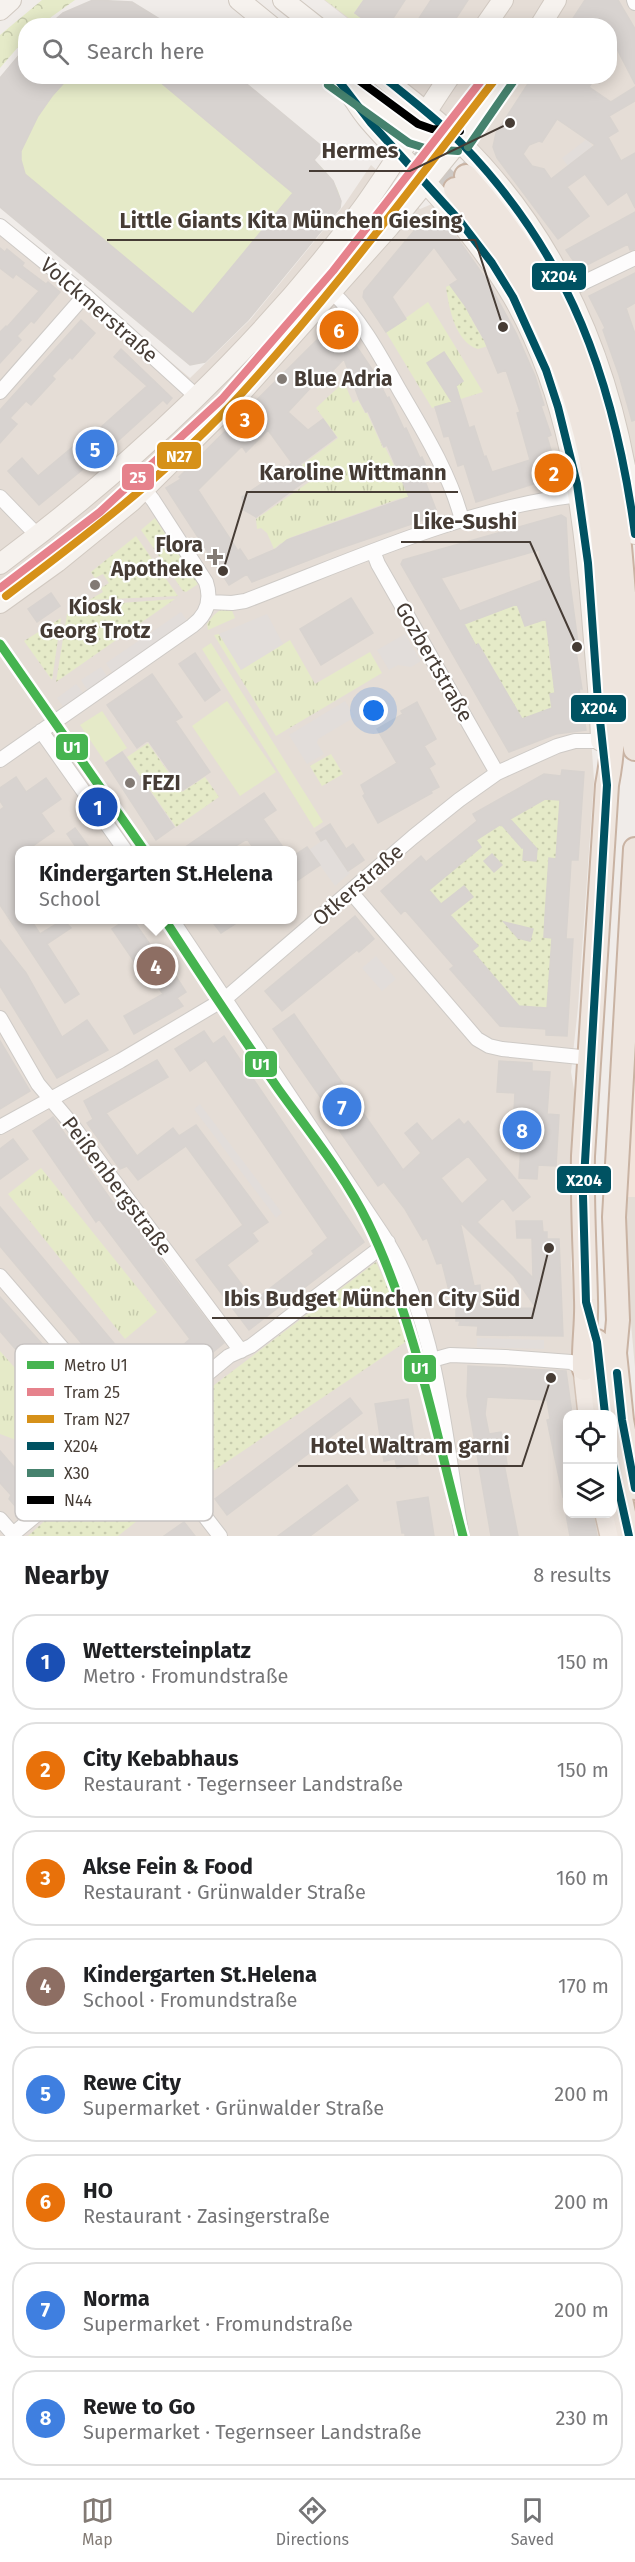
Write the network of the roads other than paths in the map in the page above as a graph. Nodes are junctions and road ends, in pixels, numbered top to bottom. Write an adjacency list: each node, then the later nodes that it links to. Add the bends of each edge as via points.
1 (11, 0): 5 (main road)
2 (239, 0): 6 (main road)
3 (283, 0): 7 (main road)
4 (503, 0): 8 (main road)
5 (0, 10)
6 (261, 18)
7 (306, 18)
8 (491, 18)
9 (343, 84): 13 (main road)
10 (391, 84): 14 (main road)
11 (445, 84): 14 (main road)
12 (498, 84): 16 (main road)
13 (350, 90): 15 (main road); 17 (main road, via 366,117)
14 (426, 113): 15 (main road); 16 (main road)
15 (413, 133): 16 (main road); 17 (main road)
16 (459, 141): 18 (main road); 21 (main road, via 514,203)
17 (399, 153): 18 (main road); 25 (main road, via 361,210 315,267 265,326)
18 (427, 182): 22 (main road); 28 (main road, via 492,264 532,334 564,422)
19 (0, 226): 23 (street, Volckmerstraße)
20 (635, 258): 21 (street)
21 (568, 290): 31 (main road, via 615,412)
22 (332, 292): 27 (main road, via 239,395); 30 (street, via 352,314 415,416 447,478)
23 (85, 296): 24 (street); 25 (street, Volckmerstraße)
24 (0, 392)
25 (196, 396): 26 (main road)
26 (123, 463): 27 (street); 32 (main road)
27 (144, 488): 35 (street, via 206,582); 36 (main road, via 95,532)
28 (579, 495): 30 (street); 38 (main road)
29 (0, 496): 32 (street)
30 (462, 520): 33 (street)
31 (634, 524)
32 (38, 536): 34 (main road)
33 (373, 551): 35 (street, via 245,601); 41 (street, Gozbertstraße)
34 (0, 564)
35 (209, 602): 37 (street, via 205,614 192,626)
36 (0, 603)
37 (41, 731): 40 (street); 43 (street)
38 (602, 741): 41 (street, Otkerstraße, via 557,746); 42 (highway)
39 (635, 749): 42 (highway, via 616,512 597,414 574,348 549,296 509,230 461,183 534,302 562,361 582,423 598,504 612,650 613,753)
40 (0, 760)
41 (497, 773): 45 (street, Otkerstraße)
42 (607, 785): 50 (highway)
43 (122, 846)
44 (635, 849): 47 (highway)
45 (350, 891): 48 (street, Otkerstraße); 50 (street, via 477,1039 502,1049)
46 (175, 924): 48 (street)
47 (632, 935): 56 (highway, via 614,1188)
48 (226, 998): 51 (street, Otkerstraße); 53 (street)
49 (0, 1018): 51 (street, Peißenbergstraße)
50 (590, 1058): 55 (highway, via 582,1196)
51 (50, 1101): 52 (street, Otkerstraße); 58 (street, Peißenbergstraße)
52 (0, 1127)
53 (387, 1242): 58 (street); 59 (street, via 412,1289)
54 (0, 1276): 57 (street)
55 (586, 1302): 61 (highway); 64 (highway, via 597,1342)
56 (618, 1320): 62 (highway); 66 (highway, via 618,1389)
57 (59, 1344)
58 (241, 1351): 60 (street)
59 (432, 1360): 61 (street, via 450,1355 549,1360 571,1362); 72 (street)
60 (213, 1369)
61 (584, 1369): 63 (main road)
62 (635, 1402)
63 (589, 1410)
64 (605, 1410)
65 (613, 1464): 74 (highway)
66 (635, 1488)
67 (607, 1518): 73 (main road)
68 (0, 1519): 69 (street, via 13,1534)
69 (29, 1521)
70 (208, 1521): 71 (street)
71 (220, 1536)
72 (462, 1536)
73 (611, 1536)
74 (629, 1536)

